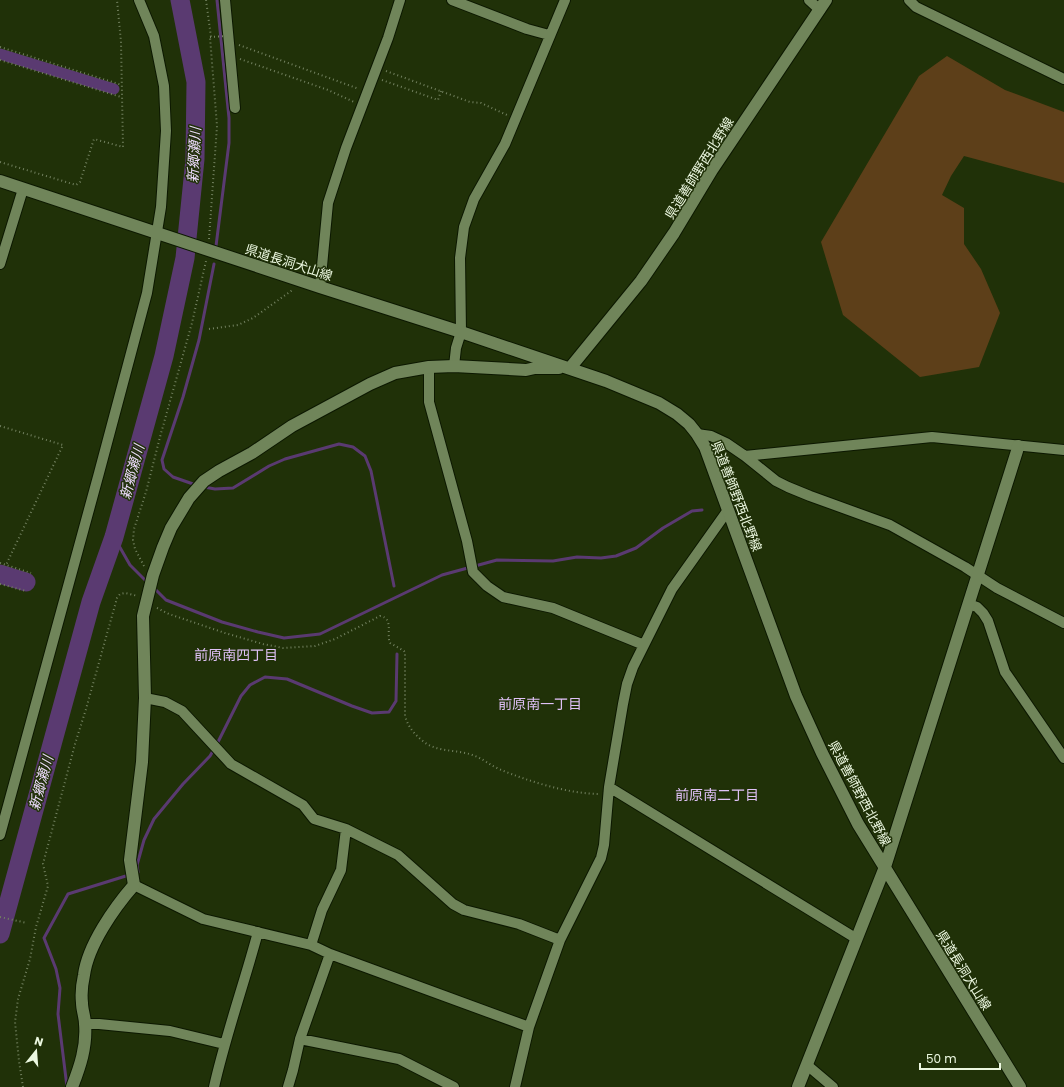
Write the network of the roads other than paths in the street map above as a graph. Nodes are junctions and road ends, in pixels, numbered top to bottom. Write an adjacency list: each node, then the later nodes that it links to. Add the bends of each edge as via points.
1 (139, 0): 14 (street, via 154,36 164,86 164,181)
2 (225, 0): 11 (street)
3 (400, 0): 16 (street, via 328,203)
4 (452, 0): 9 (street)
5 (564, 0): 9 (street)
6 (809, 0): 8 (street)
7 (909, 0): 10 (street, via 916,7)
8 (823, 5): 20 (main road, 県道善師野西北野線, via 641,281)
9 (549, 35): 17 (street, via 505,144 474,199 464,227 460,258)
10 (1064, 79)
11 (235, 108)
12 (0, 181): 13 (main road, 県道長洞犬山線)
13 (23, 189): 14 (main road, 県道長洞犬山線); 15 (street)
14 (156, 233): 16 (main road, 県道長洞犬山線); 34 (street, via 147,293)
15 (0, 264)
16 (320, 287): 17 (main road, 県道長洞犬山線)
17 (461, 332): 18 (street); 20 (main road, 県道長洞犬山線)
18 (454, 366): 19 (main road); 20 (main road, via 526,370)
19 (429, 367): 29 (street, via 429,402 473,572 487,586 504,597 553,608); 30 (main road, via 395,373 370,384 292,426 252,453 219,470 201,484 180,511 171,528 147,597 143,616)
20 (570, 368): 21 (main road, 県道善師野西北野線, via 658,404 677,414)
21 (697, 434): 24 (street, via 711,436); 25 (main road, 県道善師野西北野線, via 705,447)
22 (1018, 446): 23 (street); 24 (street, via 926,437); 26 (main road, 県道善師野西北野線)
23 (1064, 450)
24 (746, 456): 26 (street, via 776,481 890,525)
25 (727, 507): 29 (street, via 672,589); 35 (main road, 県道善師野西北野線, via 796,696 858,824)
26 (977, 574): 27 (main road, 県道善師野西北野線); 28 (street, via 997,588)
27 (968, 604): 31 (street, via 977,607 988,621 1005,672); 35 (main road, 県道善師野西北野線)
28 (1064, 623)
29 (644, 645): 32 (street, via 627,684)
30 (145, 698): 33 (street, via 165,702 182,711 231,764 303,805 314,819); 36 (main road, via 142,762 130,860)
31 (1064, 758)
32 (609, 787): 38 (street); 39 (street, via 601,858)
33 (346, 830): 39 (street, via 398,855 453,904 464,910 519,924); 40 (street, via 341,870 322,910)
34 (0, 835)
35 (885, 867): 38 (main road, 県道善師野西北野線); 54 (main road, 県道長洞犬山線)
36 (134, 885): 37 (street, via 203,919); 42 (main road, via 118,903 89,952 82,1003)
37 (258, 932): 40 (street); 45 (street)
38 (857, 939): 46 (main road, 県道善師野西北野線)
39 (560, 940): 43 (street)
40 (310, 945): 41 (street)
41 (330, 954): 43 (street); 44 (street)
42 (85, 1024): 45 (street, via 170,1031); 47 (main road, via 81,1063)
43 (529, 1027): 51 (street)
44 (300, 1039): 49 (street); 50 (street, via 400,1059)
45 (224, 1044): 48 (street)
46 (807, 1066): 52 (main road, 県道善師野西北野線); 53 (street)
47 (72, 1087)
48 (214, 1087)
49 (288, 1087)
50 (454, 1087)
51 (515, 1087)
52 (798, 1087)
53 (833, 1087)
54 (1020, 1087)

